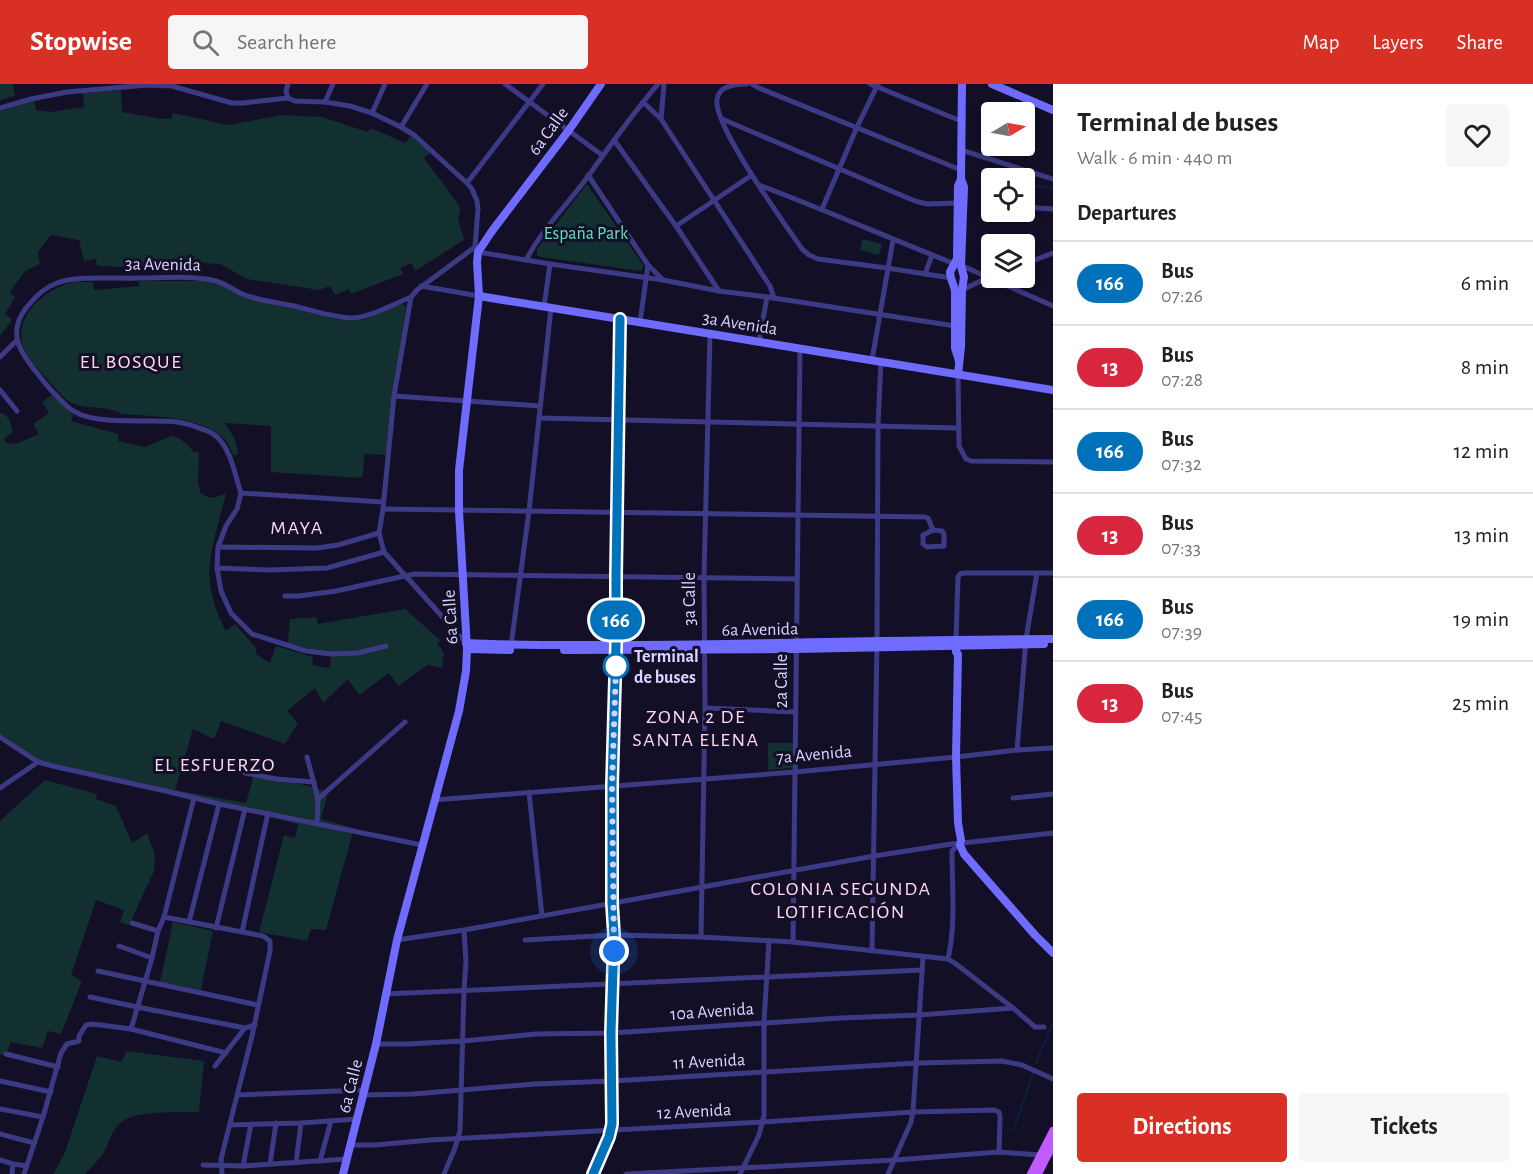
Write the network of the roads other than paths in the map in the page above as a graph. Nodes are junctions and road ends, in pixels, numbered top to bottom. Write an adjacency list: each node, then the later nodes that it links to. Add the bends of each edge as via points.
1 (67, 84): 19 (street)
2 (288, 84): 20 (street)
3 (333, 84): 21 (street)
4 (385, 84): 26 (street)
5 (427, 84): 30 (street)
6 (505, 84): 22 (street)
7 (543, 84): 22 (street)
8 (601, 84): 32 (street, 6a Calle)
9 (658, 84): 23 (street)
10 (664, 84): 27 (street)
11 (747, 84): 28 (street, via 720,92 717,104)
12 (752, 84): 31 (street)
13 (870, 84): 18 (street)
14 (962, 84): 29 (street)
15 (992, 84): 25 (street)
16 (122, 85): 17 (street); 19 (street)
17 (172, 85): 20 (street, via 232,103)
18 (877, 85): 29 (street); 31 (street)
19 (68, 92): 24 (street)
20 (288, 98): 21 (street)
21 (325, 102): 26 (street)
22 (530, 102): 32 (street); 43 (street)
23 (643, 102): 27 (street); 33 (street)
24 (0, 108)
25 (1053, 110)
26 (372, 113): 30 (street)
27 (661, 119): 45 (street)
28 (722, 119): 36 (street); 39 (street)
29 (961, 121): 34 (street)
30 (401, 127): 43 (street)
31 (857, 127): 36 (street); 37 (street)
32 (569, 130): 35 (street); 52 (street, 6a Calle)
33 (614, 140): 35 (street); 50 (street)
34 (961, 150): 37 (street); 41 (street)
35 (602, 155): 40 (street)
36 (839, 169): 46 (street, via 921,203); 48 (street)
37 (961, 170): 42 (street)
38 (1053, 171): 41 (street)
39 (752, 175): 44 (street); 45 (street)
40 (588, 176): 55 (street); 58 (street)
41 (1052, 178)
42 (961, 179): 46 (street); 59 (street, via 964,187)
43 (467, 183): 67 (street, via 477,201 475,247)
44 (758, 184): 48 (street); 60 (street, via 809,255)
45 (713, 200): 50 (street); 74 (street)
46 (957, 203): 59 (street)
47 (1035, 208): 49 (street)
48 (822, 209): 51 (street)
49 (1053, 209)
50 (676, 226): 70 (street)
51 (893, 240): 54 (street); 60 (street)
52 (478, 252): 55 (street); 71 (street, 6a Calle)
53 (1053, 253): 56 (street)
54 (932, 255): 59 (street); 61 (street)
55 (526, 260): 57 (street)
56 (1035, 260)
57 (550, 264): 63 (street); 76 (street)
58 (648, 265): 63 (street); 64 (street)
59 (958, 265): 62 (street); 65 (street, via 951,267); 68 (street, via 964,277)
60 (887, 268): 61 (street); 77 (street)
61 (925, 274): 65 (street)
62 (981, 274)
63 (645, 278): 64 (street); 79 (street)
64 (663, 280): 70 (street)
65 (952, 280): 68 (street); 80 (street, via 956,290)
66 (981, 280): 68 (street)
67 (422, 286): 71 (street, 3a Avenida); 72 (street)
68 (962, 286): 88 (street)
69 (1014, 288): 75 (street)
70 (719, 291): 73 (street)
71 (479, 296): 76 (street, 3a Avenida); 93 (street, 6a Calle)
72 (411, 297): 82 (street, 3a Avenida, via 353,318 245,295 215,281 69,280 49,287 30,303 19,322); 92 (street)
73 (767, 297): 74 (street); 83 (street)
74 (774, 298): 77 (street)
75 (1053, 306)
76 (548, 307): 78 (street, 3a Avenida); 94 (street)
77 (879, 315): 80 (street); 86 (street)
78 (620, 319): 79 (street, 3a Avenida); 97 (street)
79 (640, 322): 81 (street, 3a Avenida)
80 (955, 326): 88 (street)
81 (710, 334): 83 (street, 3a Avenida); 98 (street, 3a Calle)
82 (18, 342): 85 (street); 103 (street, via 27,361 52,392 78,415 178,422 215,435 230,459)
83 (759, 342): 84 (street, 3a Avenida)
84 (800, 348): 86 (street, 3a Avenida); 99 (street, 2a Calle)
85 (0, 357)
86 (872, 360): 87 (street, 3a Avenida)
87 (881, 362): 89 (street, 3a Avenida); 100 (street)
88 (959, 362): 89 (street)
89 (958, 374): 91 (street, 3a Avenida); 101 (street)
90 (0, 390): 95 (street)
91 (1053, 390)
92 (394, 396): 93 (street); 104 (street)
93 (467, 401): 94 (street); 106 (street, 6a Calle)
94 (540, 406): 96 (street)
95 (17, 411)
96 (539, 418): 97 (street); 107 (street)
97 (619, 420): 98 (street); 108 (street)
98 (708, 422): 99 (street); 109 (street, 3a Calle)
99 (799, 424): 100 (street); 110 (street, 2a Calle)
100 (878, 425): 101 (street); 111 (street)
101 (958, 428): 102 (street, via 961,452 970,461)
102 (1053, 462)
103 (242, 493): 104 (street); 114 (street)
104 (383, 502): 105 (street)
105 (383, 509): 106 (street); 113 (street)
106 (459, 511): 107 (street); 120 (street, 6a Calle)
107 (529, 511): 108 (street); 121 (street)
108 (617, 512): 109 (street); 122 (street)
109 (706, 513): 110 (street); 123 (street, 3a Calle)
110 (797, 514): 111 (street); 124 (street, 2a Calle)
111 (877, 517): 112 (street, via 925,517); 128 (street)
112 (933, 530): 112 (street, via 944,534 942,547 923,544 922,535)
113 (379, 533): 114 (street, via 316,548); 115 (street)
114 (218, 547): 116 (street)
115 (384, 552): 116 (street, via 327,568); 119 (street)
116 (217, 568): 130 (street, via 231,614 252,634 306,651 331,654)
117 (1037, 573): 118 (street); 127 (street); 133 (street, via 960,574)
118 (1053, 573)
119 (405, 575): 120 (street); 125 (street, via 336,591); 131 (street)
120 (462, 575): 121 (street); 131 (street, 6a Calle)
121 (520, 576): 122 (street); 135 (street)
122 (616, 577): 123 (street); 136 (street)
123 (704, 577): 124 (street); 134 (street, 3a Calle)
124 (797, 579): 132 (street, 2a Calle)
125 (285, 596)
126 (1053, 639): 127 (street, 6a Avenida)
127 (1025, 642): 129 (street, 6a Avenida); 133 (street, 6a Avenida); 142 (street)
128 (877, 644): 132 (street, 6a Avenida); 133 (street, 6a Avenida); 146 (street)
129 (1053, 644)
130 (386, 646)
131 (467, 646): 135 (street, 6a Avenida); 158 (street, 6a Calle, via 459,711)
132 (796, 646): 134 (street, 6a Avenida); 138 (street, 2a Calle)
133 (956, 646): 144 (street)
134 (704, 647): 136 (street, 6a Avenida); 137 (street, 3a Calle)
135 (511, 648): 136 (street, 6a Avenida)
136 (616, 648): 151 (street)
137 (705, 708): 138 (street); 149 (street, 3a Calle)
138 (795, 711): 147 (street, 2a Calle)
139 (405, 722): 157 (street)
140 (0, 737): 145 (street)
141 (1053, 748): 142 (street, 7a Avenida)
142 (1017, 750): 144 (street, 7a Avenida)
143 (307, 757): 150 (street)
144 (954, 757): 146 (street, 7a Avenida); 164 (street)
145 (38, 762): 152 (street); 155 (street)
146 (875, 764): 147 (street, 7a Avenida); 166 (street)
147 (795, 772): 149 (street, 7a Avenida); 167 (street, 2a Calle)
148 (245, 773): 150 (street)
149 (704, 778): 151 (street, 7a Avenida); 168 (street, 3a Calle)
150 (314, 782): 157 (street)
151 (612, 785): 153 (street, 7a Avenida); 169 (street)
152 (0, 788)
153 (529, 792): 158 (street, 7a Avenida); 170 (street)
154 (1053, 794): 156 (street)
155 (194, 798): 159 (street); 171 (street)
156 (1012, 798)
157 (318, 799): 162 (street)
158 (434, 800): 165 (street, 6a Calle)
159 (219, 804): 160 (street); 172 (street)
160 (245, 809): 161 (street); 174 (street)
161 (268, 813): 162 (street); 177 (street)
162 (316, 824): 165 (street)
163 (1053, 833): 164 (street)
164 (960, 843): 166 (street); 185 (street); 187 (street, via 964,854); 190 (street, via 952,851 953,922)
165 (422, 845): 180 (street, 6a Calle)
166 (874, 856): 167 (street); 186 (street)
167 (794, 871): 168 (street); 183 (street, 2a Calle)
168 (702, 888): 169 (street); 179 (street, 3a Calle)
169 (612, 903): 170 (street); 178 (street)
170 (543, 916): 175 (street)
171 (164, 917): 172 (street); 176 (street)
172 (189, 922): 174 (street)
173 (132, 923): 176 (street)
174 (216, 928): 177 (street)
175 (464, 930): 180 (street); 196 (street)
176 (158, 931): 189 (street)
177 (242, 932): 199 (street, via 270,941)
178 (614, 935): 179 (street); 181 (street); 195 (street)
179 (701, 937): 182 (street)
180 (397, 940): 197 (street, 6a Calle)
181 (525, 940)
182 (770, 941): 183 (street); 193 (street)
183 (793, 942): 186 (street)
184 (119, 946): 189 (street)
185 (1053, 948)
186 (872, 951): 188 (street)
187 (1053, 953)
188 (923, 957): 190 (street); 191 (street)
189 (152, 958): 194 (street)
190 (948, 959): 201 (street)
191 (922, 970): 193 (street); 202 (street)
192 (98, 971): 194 (street)
193 (768, 977): 195 (street); 203 (street)
194 (145, 980): 199 (street); 200 (street)
195 (613, 984): 196 (street); 208 (street)
196 (464, 990): 197 (street); 209 (street)
197 (385, 994): 210 (street, 6a Calle)
198 (90, 997): 200 (street)
199 (258, 1005): 204 (street)
200 (137, 1007): 206 (street); 207 (street)
201 (1013, 1008): 202 (street, 10a Avenida); 205 (street, via 1035,1027)
202 (919, 1015): 203 (street, 10a Avenida); 213 (street)
203 (764, 1023): 208 (street, 10a Avenida); 216 (street)
204 (255, 1025): 206 (street); 223 (street)
205 (1044, 1027)
206 (245, 1028): 211 (street)
207 (131, 1029): 211 (street); 215 (street, via 86,1025 79,1041 67,1044 61,1053)
208 (611, 1033): 209 (street, 10a Avenida, via 536,1034); 219 (street)
209 (463, 1041): 210 (street, 10a Avenida); 220 (street)
210 (376, 1044): 222 (street, 6a Calle)
211 (226, 1053): 214 (street)
212 (6, 1054): 215 (street)
213 (917, 1063): 216 (street, 11 Avenida); 217 (street, 11 Avenida, via 1002,1061); 225 (street)
214 (215, 1066)
215 (58, 1067): 221 (street)
216 (764, 1073): 219 (street, 11 Avenida); 229 (street)
217 (1053, 1079)
218 (0, 1081): 221 (street)
219 (612, 1082): 220 (street, 11 Avenida); 234 (street)
220 (460, 1090): 222 (street, 11 Avenida); 237 (street)
221 (51, 1092): 226 (street)
222 (363, 1093): 223 (street, 11 Avenida); 227 (street, 6a Calle)
223 (238, 1095): 233 (street)
224 (0, 1109): 226 (street)
225 (913, 1112): 229 (street, 12 Avenida); 241 (street, 12 Avenida, via 999,1112); 245 (street)
226 (43, 1117): 238 (street)
227 (357, 1119): 228 (street); 240 (street, 6a Calle)
228 (331, 1121): 231 (street); 246 (street)
229 (763, 1122): 234 (street, 12 Avenida); 254 (street)
230 (276, 1123): 231 (street); 232 (street); 249 (street)
231 (301, 1123): 247 (street)
232 (251, 1124): 233 (street); 253 (street)
233 (230, 1125): 252 (street)
234 (611, 1131): 237 (street, 12 Avenida); 260 (street)
235 (1053, 1131): 242 (main road)
236 (0, 1134): 238 (street)
237 (458, 1138): 240 (street, 12 Avenida); 259 (street)
238 (34, 1143): 250 (street)
239 (1053, 1144): 242 (main road)
240 (351, 1145): 243 (street, 6a Calle)
241 (999, 1152): 242 (street); 245 (street)
242 (1047, 1155): 263 (main road); 264 (main road)
243 (347, 1159): 246 (street); 258 (street, 6a Calle)
244 (0, 1160): 248 (street)
245 (895, 1160): 254 (street); 262 (street)
246 (320, 1161): 247 (street)
247 (296, 1163): 249 (street)
248 (13, 1164): 250 (street); 255 (street)
249 (270, 1164): 253 (street)
250 (27, 1166): 256 (street)
251 (203, 1166): 252 (street)
252 (222, 1166): 253 (street); 257 (street)
253 (243, 1166)
254 (742, 1171): 261 (street)
255 (12, 1174)
256 (24, 1174)
257 (222, 1174)
258 (343, 1174)
259 (444, 1174)
260 (593, 1174)
261 (626, 1174)
262 (888, 1174)
263 (1031, 1174)
264 (1038, 1174)

